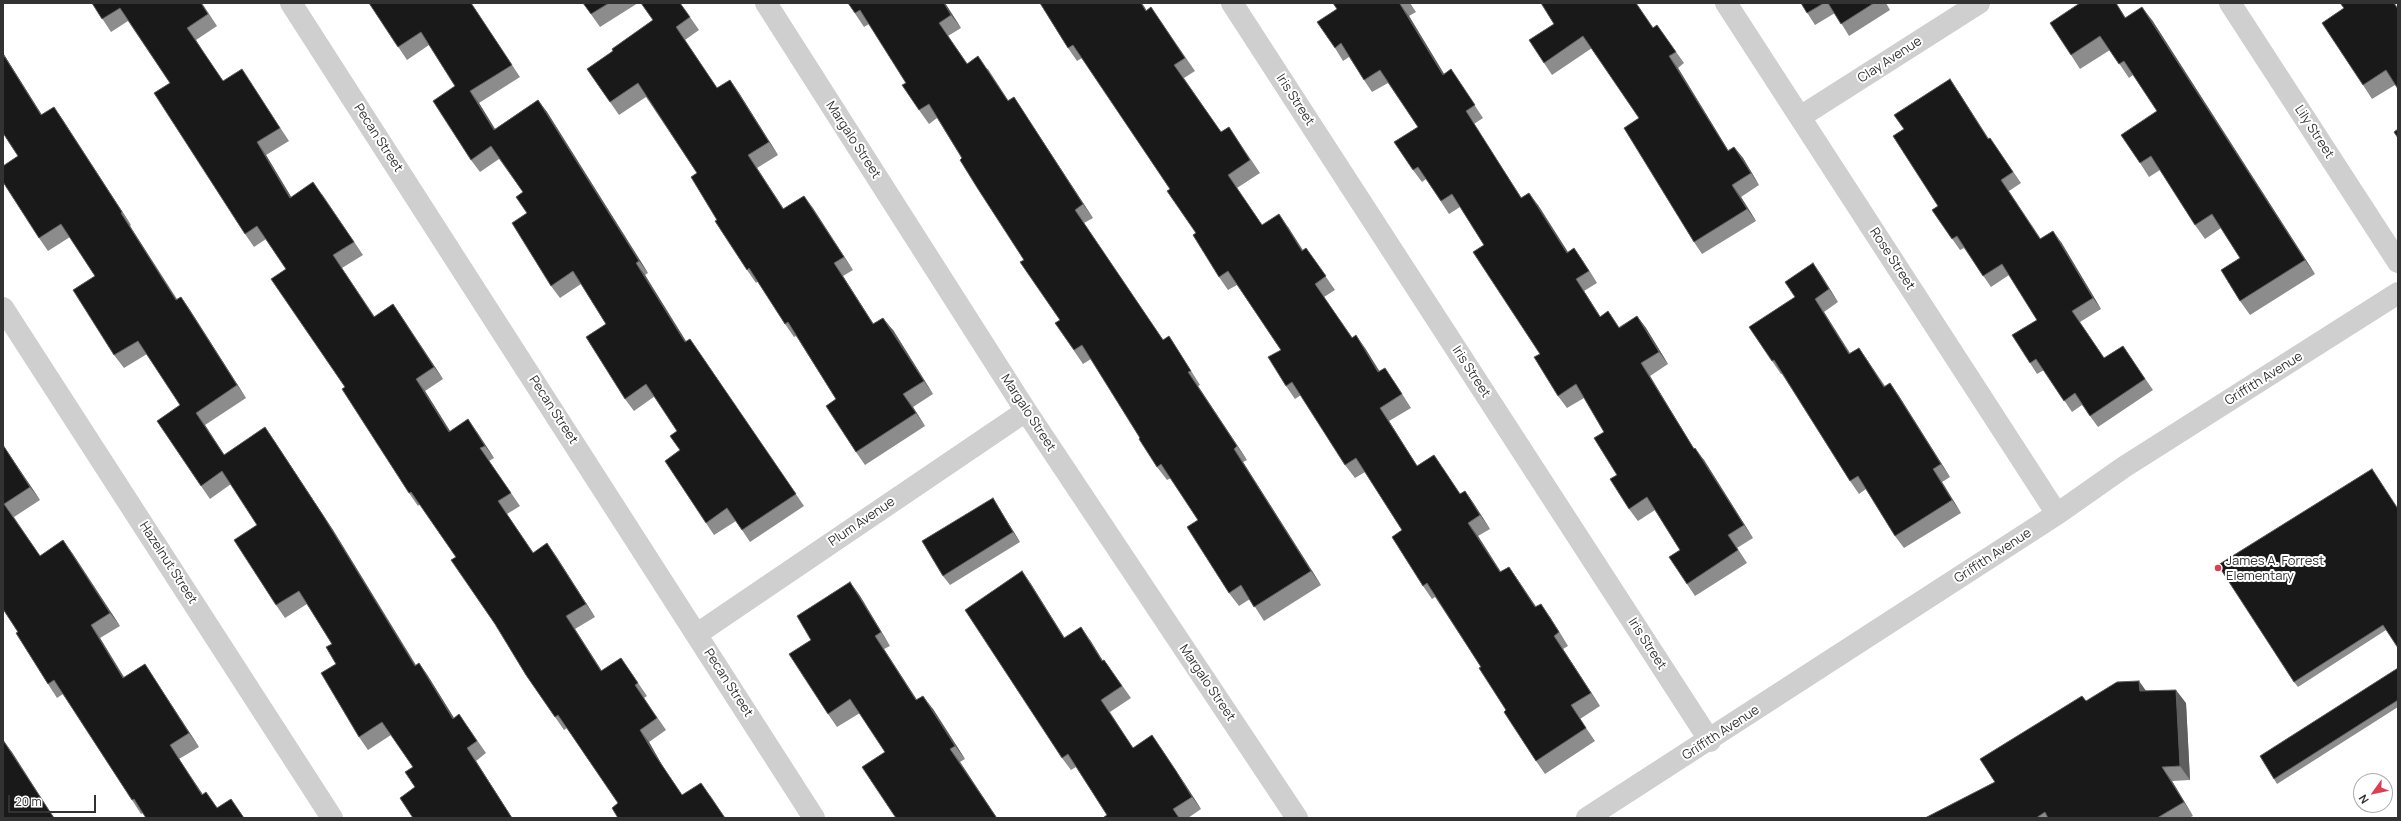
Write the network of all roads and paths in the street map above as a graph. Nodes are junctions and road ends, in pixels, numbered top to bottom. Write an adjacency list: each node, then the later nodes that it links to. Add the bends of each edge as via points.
1 (291, 3): 13 (street, Pecan Street)
2 (766, 3): 11 (street, Margalo Street)
3 (1232, 3): 14 (street, Iris Street)
4 (1726, 3): 7 (street, Rose Street)
5 (2230, 3): 8 (street, Lily Street)
6 (1976, 4): 7 (street, Clay Avenue)
7 (1800, 117): 12 (street, Rose Street)
8 (2398, 262)
9 (2398, 293): 12 (street, Griffith Avenue, via 2124,467)
10 (3, 308): 15 (street, Hazelnut Street)
11 (1026, 411): 13 (street, Plum Avenue); 17 (street, Margalo Street)
12 (2057, 514): 14 (street, Griffith Avenue)
13 (697, 634): 16 (street, Pecan Street)
14 (1710, 741): 18 (street, Griffith Avenue)
15 (332, 818)
16 (814, 818)
17 (1297, 818)
18 (1587, 818)

